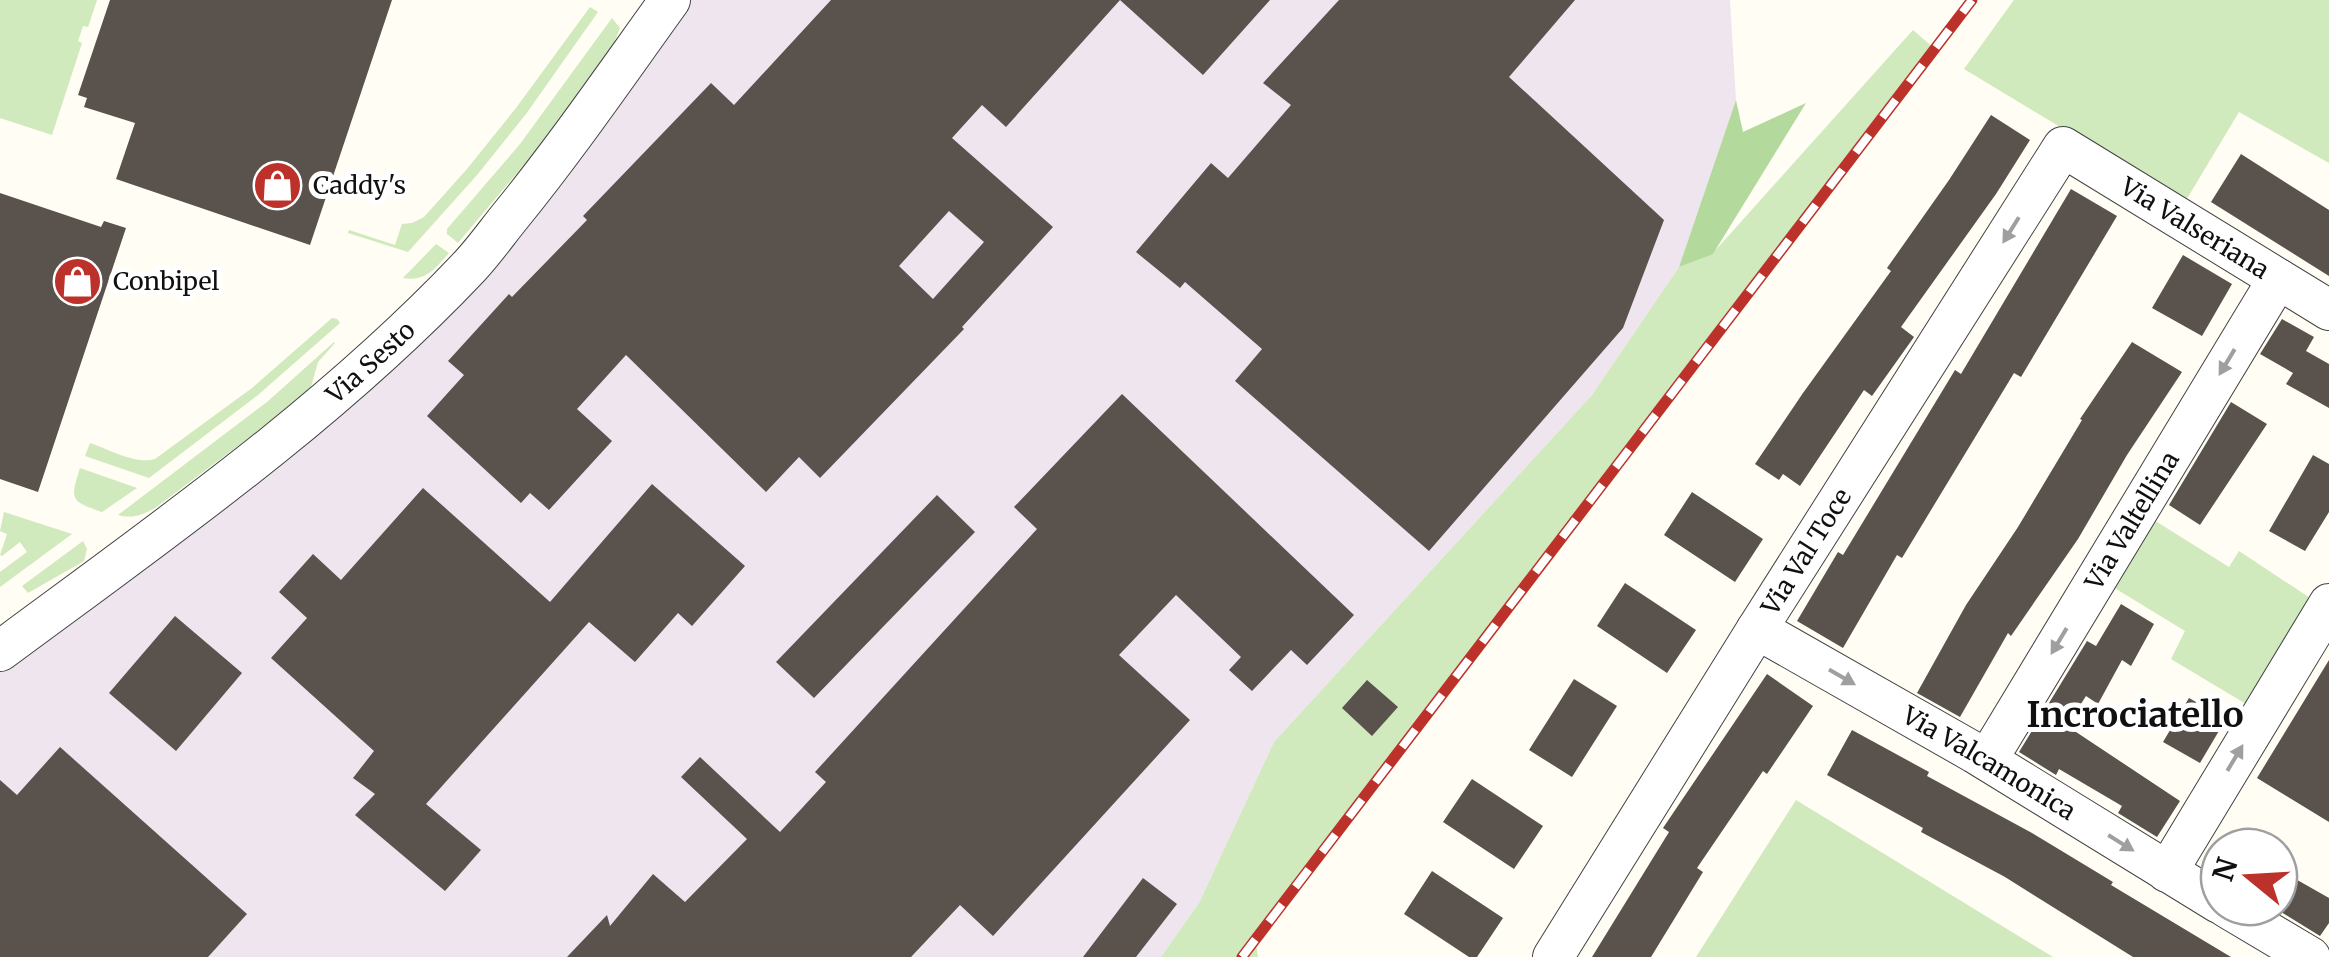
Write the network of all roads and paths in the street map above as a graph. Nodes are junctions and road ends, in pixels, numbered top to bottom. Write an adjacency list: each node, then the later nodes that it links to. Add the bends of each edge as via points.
1 (670, 0): 7 (street, Via Sesto, via 544,176 432,303 270,448)
2 (2063, 147): 3 (street, Via Valseriana); 6 (street, Via Val Toce, one-way to 6)
3 (2278, 279): 4 (street, Via Valseriana); 8 (street, Via Valtellina, one-way to 8)
4 (2329, 310)
5 (2329, 604): 9 (street, one-way to 5)
6 (1757, 629): 8 (street, Via Valcamonica, one-way to 8); 12 (street, Via Val Toce)
7 (0, 651)
8 (1987, 760): 9 (street, Via Valcamonica, one-way to 9)
9 (2166, 872): 10 (street, Via Valcamonica)
10 (2199, 891)
11 (2260, 927): 13 (street)
12 (1553, 957)
13 (2310, 957)

